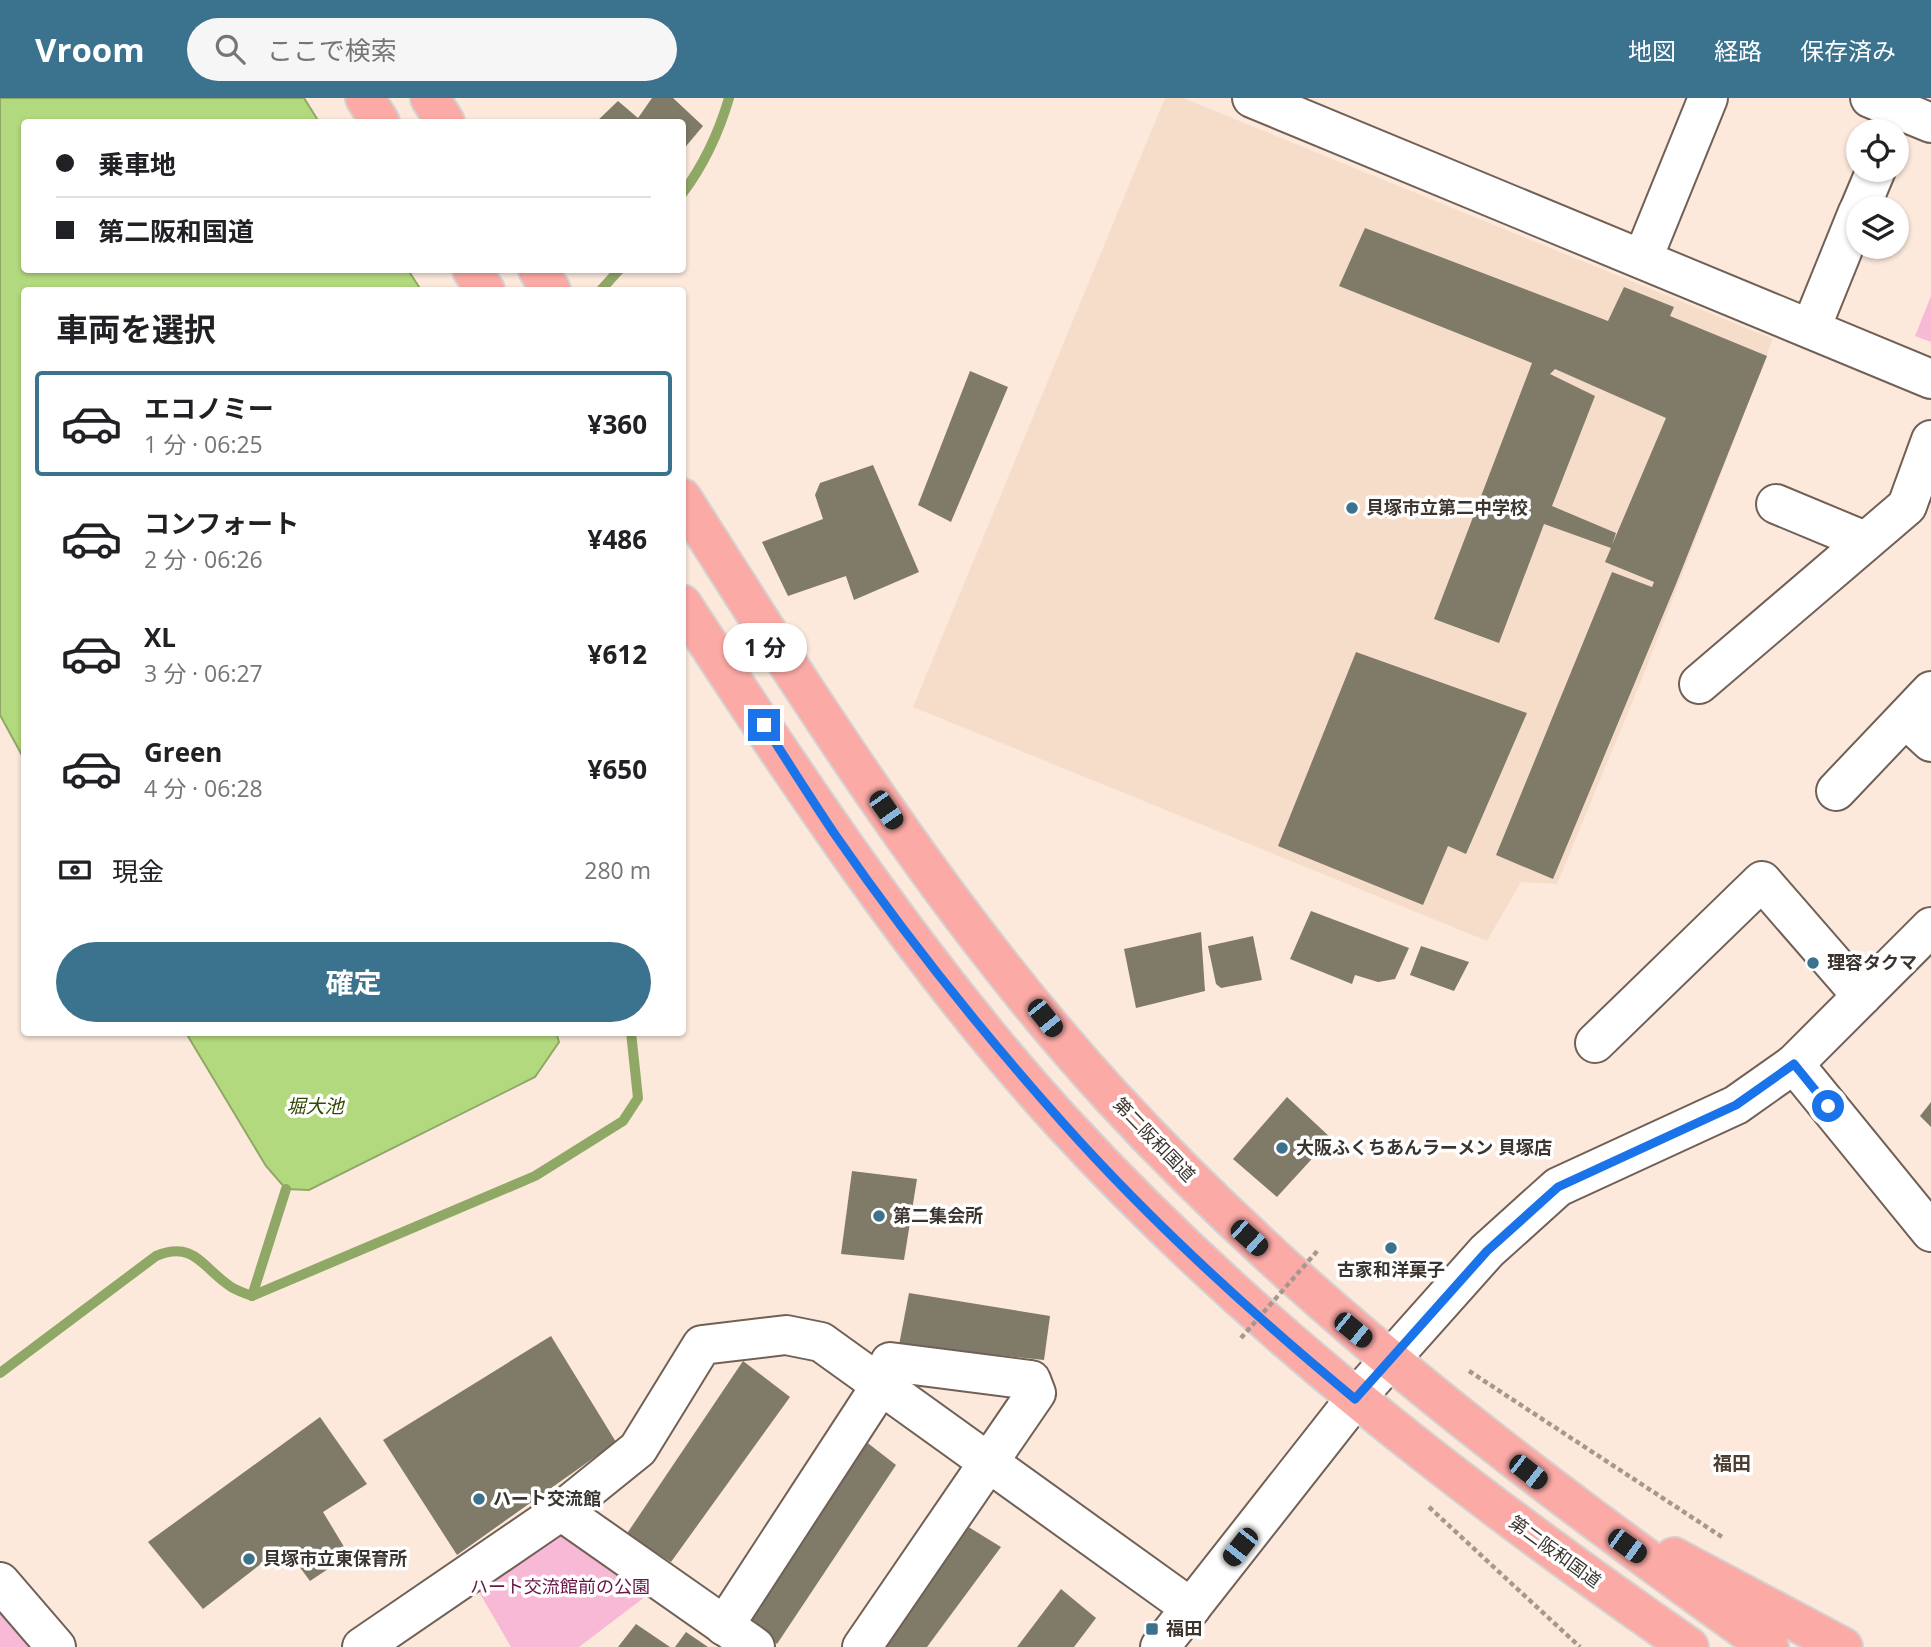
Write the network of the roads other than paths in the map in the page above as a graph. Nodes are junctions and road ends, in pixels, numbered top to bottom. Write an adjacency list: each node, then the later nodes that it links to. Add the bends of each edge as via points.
1 (365, 98): 5 (highway)
2 (430, 98): 6 (highway)
3 (1252, 98): 8 (street)
4 (1708, 98): 8 (street)
5 (378, 119)
6 (443, 119)
7 (1846, 242): 9 (street)
8 (1643, 258): 9 (street)
9 (1811, 328): 10 (street)
10 (1931, 379)
11 (1931, 440): 14 (street, via 1907,506)
12 (686, 504): 25 (highway, 第二阪和国道, via 788,667 907,841 1071,1051 1249,1238)
13 (1776, 504): 14 (street)
14 (1865, 541): 16 (street)
15 (686, 610): 27 (highway, 第二阪和国道, via 857,865 1013,1066 1188,1251)
16 (1699, 684)
17 (1931, 691): 18 (street)
18 (1918, 730): 19 (street)
19 (1836, 791)
20 (1931, 927): 21 (street)
21 (1862, 996): 22 (street, via 1762,881); 23 (street)
22 (1595, 1043)
23 (1794, 1064): 24 (street); 25 (street, via 1736,1105 1558,1187 1487,1251)
24 (1931, 1232)
25 (1390, 1360): 27 (street); 30 (highway, 第二阪和国道)
26 (881, 1385): 28 (street); 28 (street, via 890,1362 1031,1380 1036,1393); 29 (street, via 821,1342 786,1335 702,1345 638,1449); 35 (street)
27 (1355, 1399): 32 (highway, 第二阪和国道, via 1508,1519); 33 (street)
28 (989, 1463): 33 (street); 38 (street)
29 (561, 1511): 34 (street); 35 (street)
30 (1586, 1517): 42 (highway, 第二阪和国道); 43 (highway, via 1707,1572)
31 (0, 1581): 36 (street)
32 (1618, 1597): 40 (highway); 41 (highway, 第二阪和国道)
33 (1191, 1608): 39 (street)
34 (408, 1633): 37 (street)
35 (739, 1636)
36 (56, 1647)
37 (362, 1647)
38 (862, 1647)
39 (1160, 1647)
40 (1650, 1647)
41 (1689, 1647)
42 (1769, 1647)
43 (1843, 1647)

